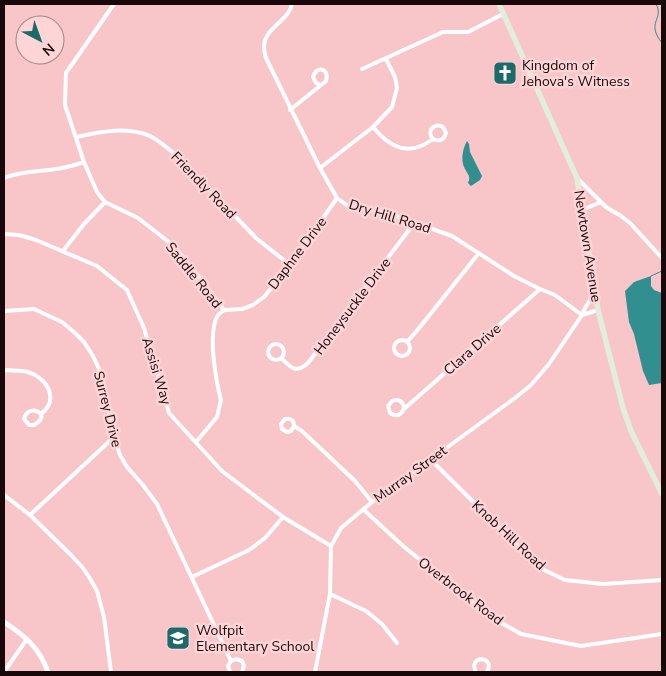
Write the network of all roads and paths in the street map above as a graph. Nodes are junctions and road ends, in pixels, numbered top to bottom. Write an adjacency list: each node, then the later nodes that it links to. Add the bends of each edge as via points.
1 (114, 4): 10 (street, via 66,73 65,105)
2 (292, 4): 8 (street, Dry Hill Road, via 286,16 267,36 264,46 266,58)
3 (499, 4): 4 (main road, Newtown Avenue)
4 (503, 14): 5 (street, via 468,32 444,32); 15 (main road, Newtown Avenue)
5 (386, 59): 6 (street); 9 (street, via 395,77 395,100)
6 (362, 69)
7 (321, 85): 8 (street)
8 (290, 110): 13 (street, Dry Hill Road)
9 (373, 127): 11 (street, via 388,143 402,148 418,148); 13 (street)
10 (76, 137): 12 (street); 25 (street, Friendly Road, via 120,131 150,136 178,157 256,238)
11 (433, 139): 11 (street, via 440,141 444,138 443,126 432,128)
12 (84, 162): 14 (street); 17 (street)
13 (320, 168): 16 (street, Dry Hill Road)
14 (4, 178)
15 (577, 178): 18 (street); 19 (main road, Newtown Avenue)
16 (338, 198): 20 (street, Dry Hill Road, via 348,206); 25 (street, Daphne Drive)
17 (105, 202): 22 (street); 28 (street, Saddle Road, via 138,218 174,246)
18 (600, 202): 19 (street); 24 (street, via 630,223)
19 (582, 210): 27 (main road, Newtown Avenue)
20 (415, 222): 23 (street, Dry Hill Road, via 452,236); 33 (street, Honeysuckle Drive, via 308,363 293,369)
21 (4, 234): 22 (street, Assisi Way, via 19,235)
22 (63, 251): 39 (street, Assisi Way, via 97,266 127,290 144,328 169,413)
23 (479, 252): 26 (street, Dry Hill Road); 32 (street)
24 (662, 258)
25 (290, 266): 28 (street, Daphne Drive, via 253,305)
26 (540, 289): 31 (street, Dry Hill Road, via 555,295); 35 (street, Clara Drive)
27 (595, 292): 29 (main road, Newtown Avenue); 31 (street, Murray Street)
28 (224, 310): 39 (street, Saddle Road, via 218,316 212,342 221,400 217,417)
29 (598, 310): 31 (street); 41 (main road, Newtown Avenue, via 623,408)
30 (4, 311): 38 (street, Surrey Drive, via 34,309 62,322 75,333 93,356 100,372)
31 (582, 315): 40 (street, Murray Street, via 531,385)
32 (407, 342): 32 (street, via 396,343 394,349 398,355 404,356 409,352)
33 (281, 358): 33 (street, Honeysuckle Drive, via 283,348 271,345 269,357 272,360)
34 (4, 370): 36 (street, via 27,372 44,382 51,399)
35 (404, 409): 35 (street, via 398,400 388,406 394,415)
36 (41, 414): 36 (street, via 29,411 24,419 34,425 41,420)
37 (294, 426): 43 (street, via 355,481)
38 (114, 437): 45 (street); 48 (street, Surrey Drive, via 127,466 157,504)
39 (196, 442): 46 (street, Assisi Way, via 222,471)
40 (430, 459): 43 (street, Murray Street); 49 (street, Knob Hill Road, via 540,568 565,580 604,584)
41 (662, 494)
42 (4, 496): 45 (street)
43 (372, 502): 44 (street, Murray Street)
44 (364, 510): 47 (street, Murray Street, via 341,528); 52 (street, Overbrook Road, via 403,546 493,618 521,634 581,646)
45 (30, 515): 58 (street, via 83,568 97,590)
46 (283, 517): 47 (street, Assisi Way); 48 (street, via 265,538 249,550)
47 (331, 546): 50 (street)
48 (192, 578): 55 (street, Surrey Drive)
49 (662, 580)
50 (330, 594): 54 (street, via 366,610); 61 (street)
51 (4, 622): 53 (street)
52 (662, 634)
53 (27, 639): 56 (street); 57 (street, via 39,653)
54 (397, 643)
55 (231, 661): 59 (street, via 228,666); 60 (street, Surrey Drive, via 242,661)
56 (4, 672)
57 (48, 672)
58 (111, 672)
59 (230, 672)
60 (242, 672)
61 (315, 672)
62 (476, 672): 63 (street, via 475,663 483,659 489,665)
63 (487, 672)

